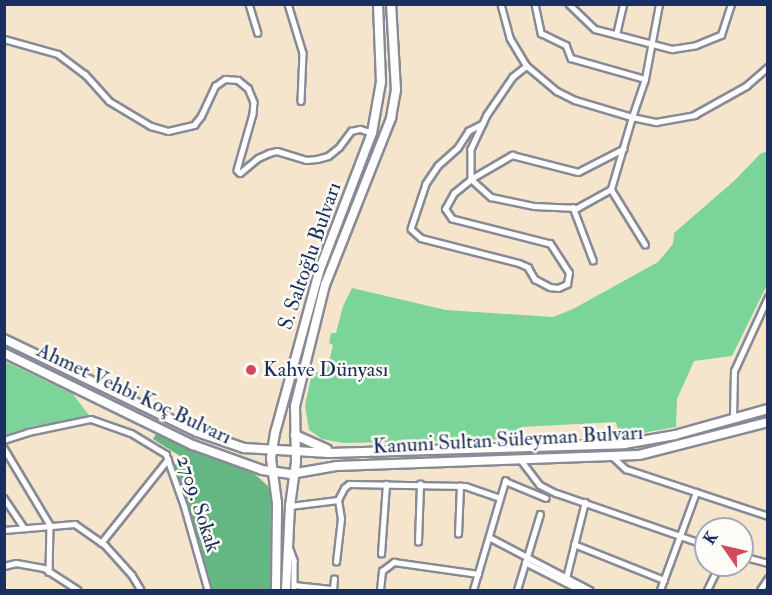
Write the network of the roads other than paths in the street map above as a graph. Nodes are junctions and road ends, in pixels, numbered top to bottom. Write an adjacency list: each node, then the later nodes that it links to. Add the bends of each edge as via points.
1 (249, 4): 11 (street)
2 (288, 4): 18 (street, via 303,53)
3 (378, 4): 21 (main road, S. Saltoğlu Bulvarı, via 381,82)
4 (391, 4): 34 (main road, S. Saltoğlu Bulvarı, via 396,90 391,118 325,285 295,406)
5 (501, 4): 15 (street, via 510,38)
6 (535, 4): 17 (street, via 541,33 566,45 571,58)
7 (569, 4): 12 (street, via 595,28)
8 (623, 4): 12 (street)
9 (660, 4): 14 (street)
10 (731, 4): 14 (street, via 721,35 672,49)
11 (258, 33)
12 (616, 34): 14 (street)
13 (4, 39): 21 (street, via 58,54 85,74 109,101 151,126 168,131 194,125 215,86 225,79 238,80 248,88 254,102 237,170 240,173 269,153 317,159 339,147 351,131)
14 (652, 45): 17 (street)
15 (527, 66): 19 (street, via 557,91 575,100); 20 (street, via 513,77)
16 (768, 67): 19 (street, via 746,86 694,115 656,122)
17 (645, 79): 19 (street)
18 (301, 101)
19 (632, 117): 22 (street)
20 (483, 123): 23 (street, via 471,149); 23 (street, via 469,131 458,148 438,166 426,184 411,229 421,238 528,267 535,279 550,287 567,284 569,273 550,244 452,219 445,209 454,193)
21 (372, 133): 37 (main road, S. Saltoğlu Bulvarı, via 320,269)
22 (623, 149): 23 (street, via 578,172 512,155); 24 (street)
23 (471, 179): 25 (street, via 491,197 534,206)
24 (611, 189): 25 (street); 26 (street)
25 (573, 207): 27 (street)
26 (645, 244)
27 (593, 260)
28 (768, 297): 32 (street, via 734,371)
29 (4, 339): 37 (main road, Ahmet Vehbi Koç Bulvarı, via 217,441 244,448)
30 (4, 353): 44 (main road, Ahmet Vehbi Koç Bulvarı, via 193,445)
31 (768, 409): 32 (main road, Kanuni Sultan Süleyman Bulvarı)
32 (733, 418): 40 (main road, Kanuni Sultan Süleyman Bulvarı, via 650,441 624,444)
33 (768, 422): 41 (main road, Kanuni Sultan Süleyman Bulvarı, via 665,450)
34 (296, 435): 39 (main road, S. Saltoğlu Bulvarı); 40 (main road)
35 (4, 440): 42 (street, 2709. Sokak, via 99,420 131,433)
36 (4, 448): 61 (street)
37 (273, 448): 38 (main road, Ahmet Vehbi Koç Bulvarı); 44 (main road, S. Saltoğlu Bulvarı)
38 (285, 449): 39 (main road, Kanuni Sultan Süleyman Bulvarı)
39 (297, 450): 40 (main road, Kanuni Sultan Süleyman Bulvarı); 46 (main road, S. Saltoğlu Bulvarı)
40 (340, 453)
41 (613, 457): 43 (main road, Kanuni Sultan Süleyman Bulvarı); 50 (street, via 626,469)
42 (168, 459): 69 (street); 87 (street, 2709. Sokak)
43 (521, 460): 46 (main road, Kanuni Sultan Süleyman Bulvarı, via 337,466); 55 (street, via 540,485)
44 (273, 472): 45 (main road, Ahmet Vehbi Koç Bulvarı); 88 (main road, S. Saltoğlu Bulvarı, via 277,503)
45 (284, 474): 46 (main road, Kanuni Sultan Süleyman Bulvarı)
46 (295, 474): 56 (main road, S. Saltoğlu Bulvarı)
47 (386, 484): 48 (street); 54 (street, via 349,484); 72 (street)
48 (420, 484): 49 (street); 68 (street)
49 (460, 486): 52 (street); 64 (street)
50 (696, 492): 60 (street); 66 (street)
51 (4, 498): 57 (street)
52 (500, 498): 53 (street, via 505,481); 65 (street)
53 (546, 498)
54 (338, 500): 56 (street); 74 (street, via 341,519)
55 (585, 502): 66 (street); 70 (street)
56 (290, 506): 71 (main road, S. Saltoğlu Bulvarı)
57 (12, 509): 58 (street); 62 (street)
58 (4, 510)
59 (540, 514): 73 (street)
60 (768, 516)
61 (50, 525): 62 (street); 69 (street, via 75,524); 76 (street)
62 (24, 528): 63 (street)
63 (4, 530)
64 (458, 534)
65 (489, 537): 73 (street); 77 (street)
66 (680, 537): 67 (street); 82 (street)
67 (694, 541)
68 (418, 542)
69 (101, 543): 86 (street, via 132,575)
70 (574, 544): 81 (street); 82 (street)
71 (289, 548): 83 (street, via 294,560); 89 (main road, S. Saltoğlu Bulvarı)
72 (381, 554)
73 (526, 560): 81 (street); 92 (street)
74 (336, 562)
75 (4, 566): 76 (street, via 16,563)
76 (49, 572): 85 (street)
77 (478, 574): 90 (street, via 397,562 386,566 381,574); 91 (street)
78 (713, 577): 97 (street)
79 (768, 578): 98 (street)
80 (334, 579): 84 (street)
81 (565, 580): 93 (street); 94 (street); 95 (street)
82 (664, 580): 96 (street)
83 (294, 588): 84 (street)
84 (333, 590)
85 (78, 591)
86 (141, 591)
87 (208, 591)
88 (276, 591)
89 (286, 591)
90 (380, 591)
91 (473, 591)
92 (517, 591)
93 (562, 591)
94 (580, 591)
95 (590, 591)
96 (660, 591)
97 (707, 591)
98 (760, 591)

